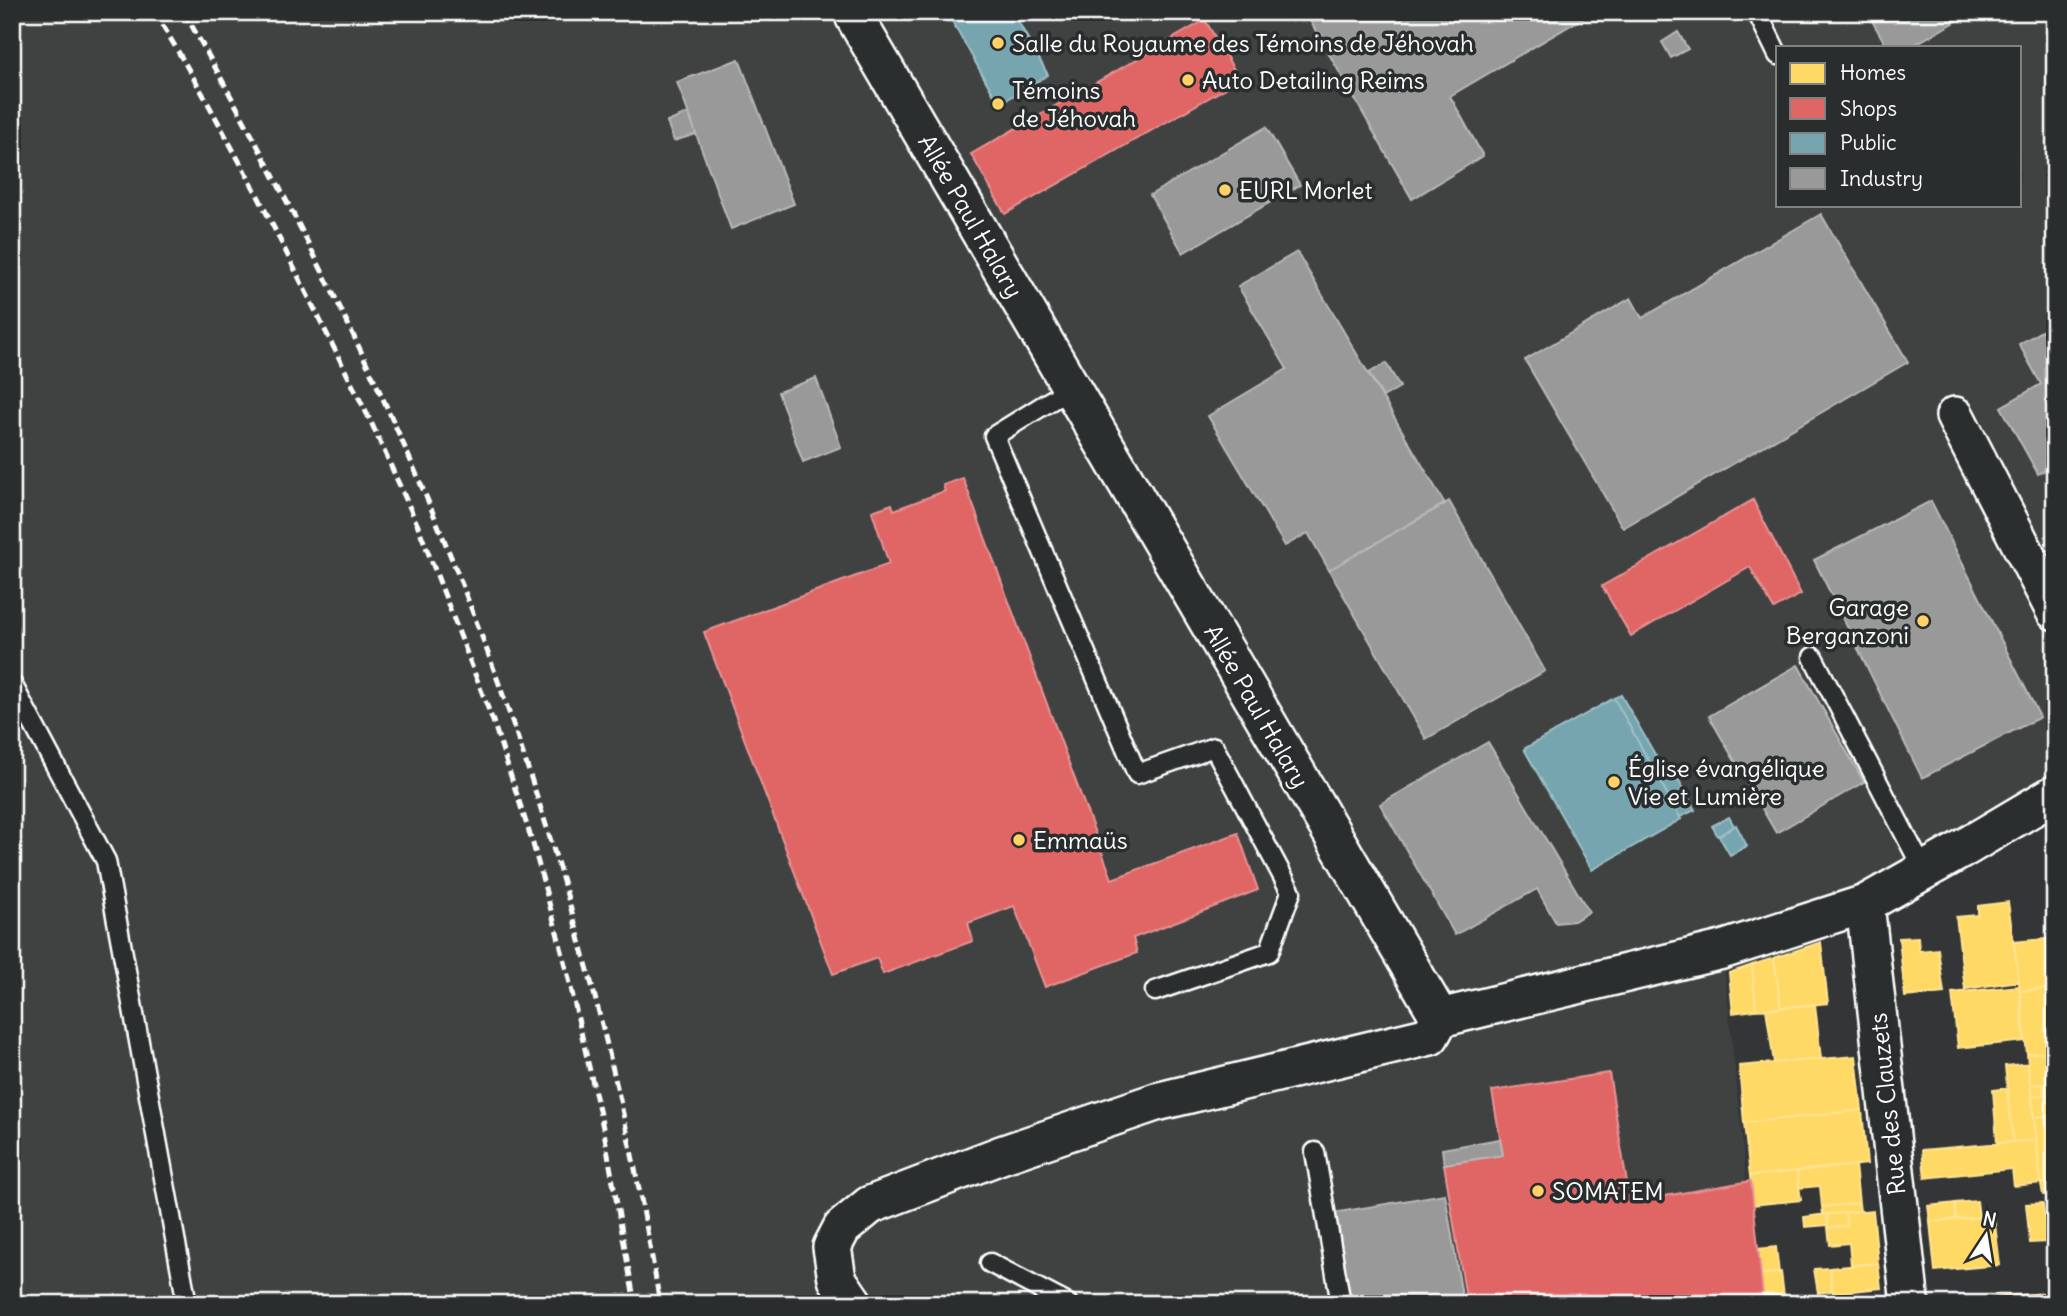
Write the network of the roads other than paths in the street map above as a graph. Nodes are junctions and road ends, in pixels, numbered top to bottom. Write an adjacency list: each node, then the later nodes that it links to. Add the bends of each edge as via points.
1 (854, 12): 4 (street, Allée Paul Halary)
2 (1757, 12): 3 (lane)
3 (1776, 51)
4 (1071, 388): 12 (lane, via 994,436 1137,774 1214,747 1291,892 1269,952); 13 (street, Allée Paul Halary)
5 (1955, 415): 6 (street)
6 (2055, 611)
7 (1813, 657): 10 (lane)
8 (12, 684): 16 (lane, via 106,862)
9 (2055, 793): 10 (street)
10 (1924, 871): 11 (street)
11 (1865, 904): 13 (street, via 1722,950); 20 (street, Rue des Clauzets)
12 (1155, 991)
13 (1440, 1018): 17 (street, via 1430,1037 1156,1102 870,1205 842,1228 832,1247 837,1279)
14 (1315, 1152): 19 (lane)
15 (990, 1263): 18 (lane)
16 (187, 1304)
17 (854, 1304)
18 (1068, 1304)
19 (1341, 1304)
20 (1910, 1304)

